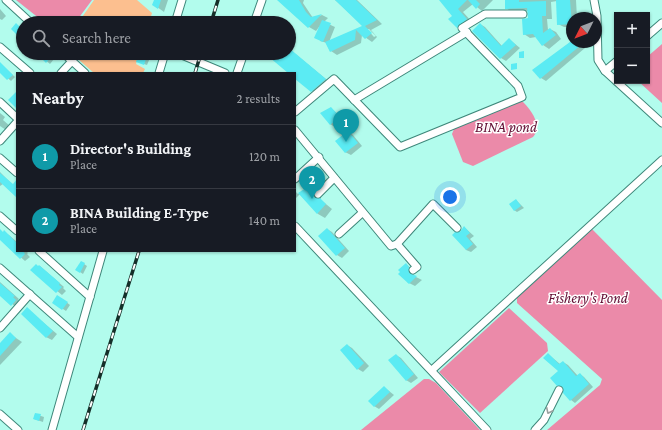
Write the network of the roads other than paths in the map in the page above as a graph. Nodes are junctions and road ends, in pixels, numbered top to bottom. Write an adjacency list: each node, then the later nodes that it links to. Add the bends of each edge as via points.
1 (6, 0): 6 (street)
2 (182, 0): 7 (street)
3 (262, 0): 8 (street)
4 (594, 0): 18 (street, via 598,60)
5 (523, 14): 10 (street, via 485,14 462,28)
6 (23, 16)
7 (177, 16)
8 (256, 16)
9 (662, 23): 11 (street)
10 (466, 32): 25 (street); 25 (street, via 518,86 522,97 400,147)
11 (650, 33)
12 (0, 47): 19 (street)
13 (163, 60): 22 (street)
14 (194, 60): 23 (street)
15 (242, 60): 24 (street)
16 (72, 61): 20 (street); 21 (street)
17 (614, 64): 18 (street)
18 (605, 71): 30 (street)
19 (29, 72)
20 (63, 72)
21 (84, 72)
22 (159, 72)
23 (223, 72)
24 (237, 72)
25 (354, 100): 27 (street, via 334,79)
26 (0, 102): 28 (street)
27 (296, 111)
28 (16, 117)
29 (16, 123): 32 (street)
30 (662, 123)
31 (298, 138): 33 (street)
32 (0, 141)
33 (319, 157): 37 (street); 38 (street)
34 (0, 158): 36 (street)
35 (662, 160): 55 (street)
36 (16, 172)
37 (296, 178)
38 (334, 178): 39 (street); 40 (street)
39 (318, 194)
40 (362, 213): 45 (street); 46 (street, via 391,246)
41 (0, 216): 44 (street)
42 (296, 227): 55 (street)
43 (457, 228): 46 (street, via 434,204)
44 (16, 230)
45 (339, 234)
46 (396, 244): 50 (street, via 417,267)
47 (40, 252): 52 (street)
48 (103, 252): 52 (street)
49 (0, 268): 51 (street)
50 (413, 270)
51 (30, 294): 53 (street); 54 (street)
52 (90, 297): 54 (street)
53 (0, 328)
54 (78, 337): 59 (street)
55 (432, 370): 60 (street)
56 (559, 390): 61 (street, one-way to 61, via 544,420)
57 (0, 414): 58 (street)
58 (18, 430)
59 (52, 430)
60 (487, 430)
61 (535, 430)

